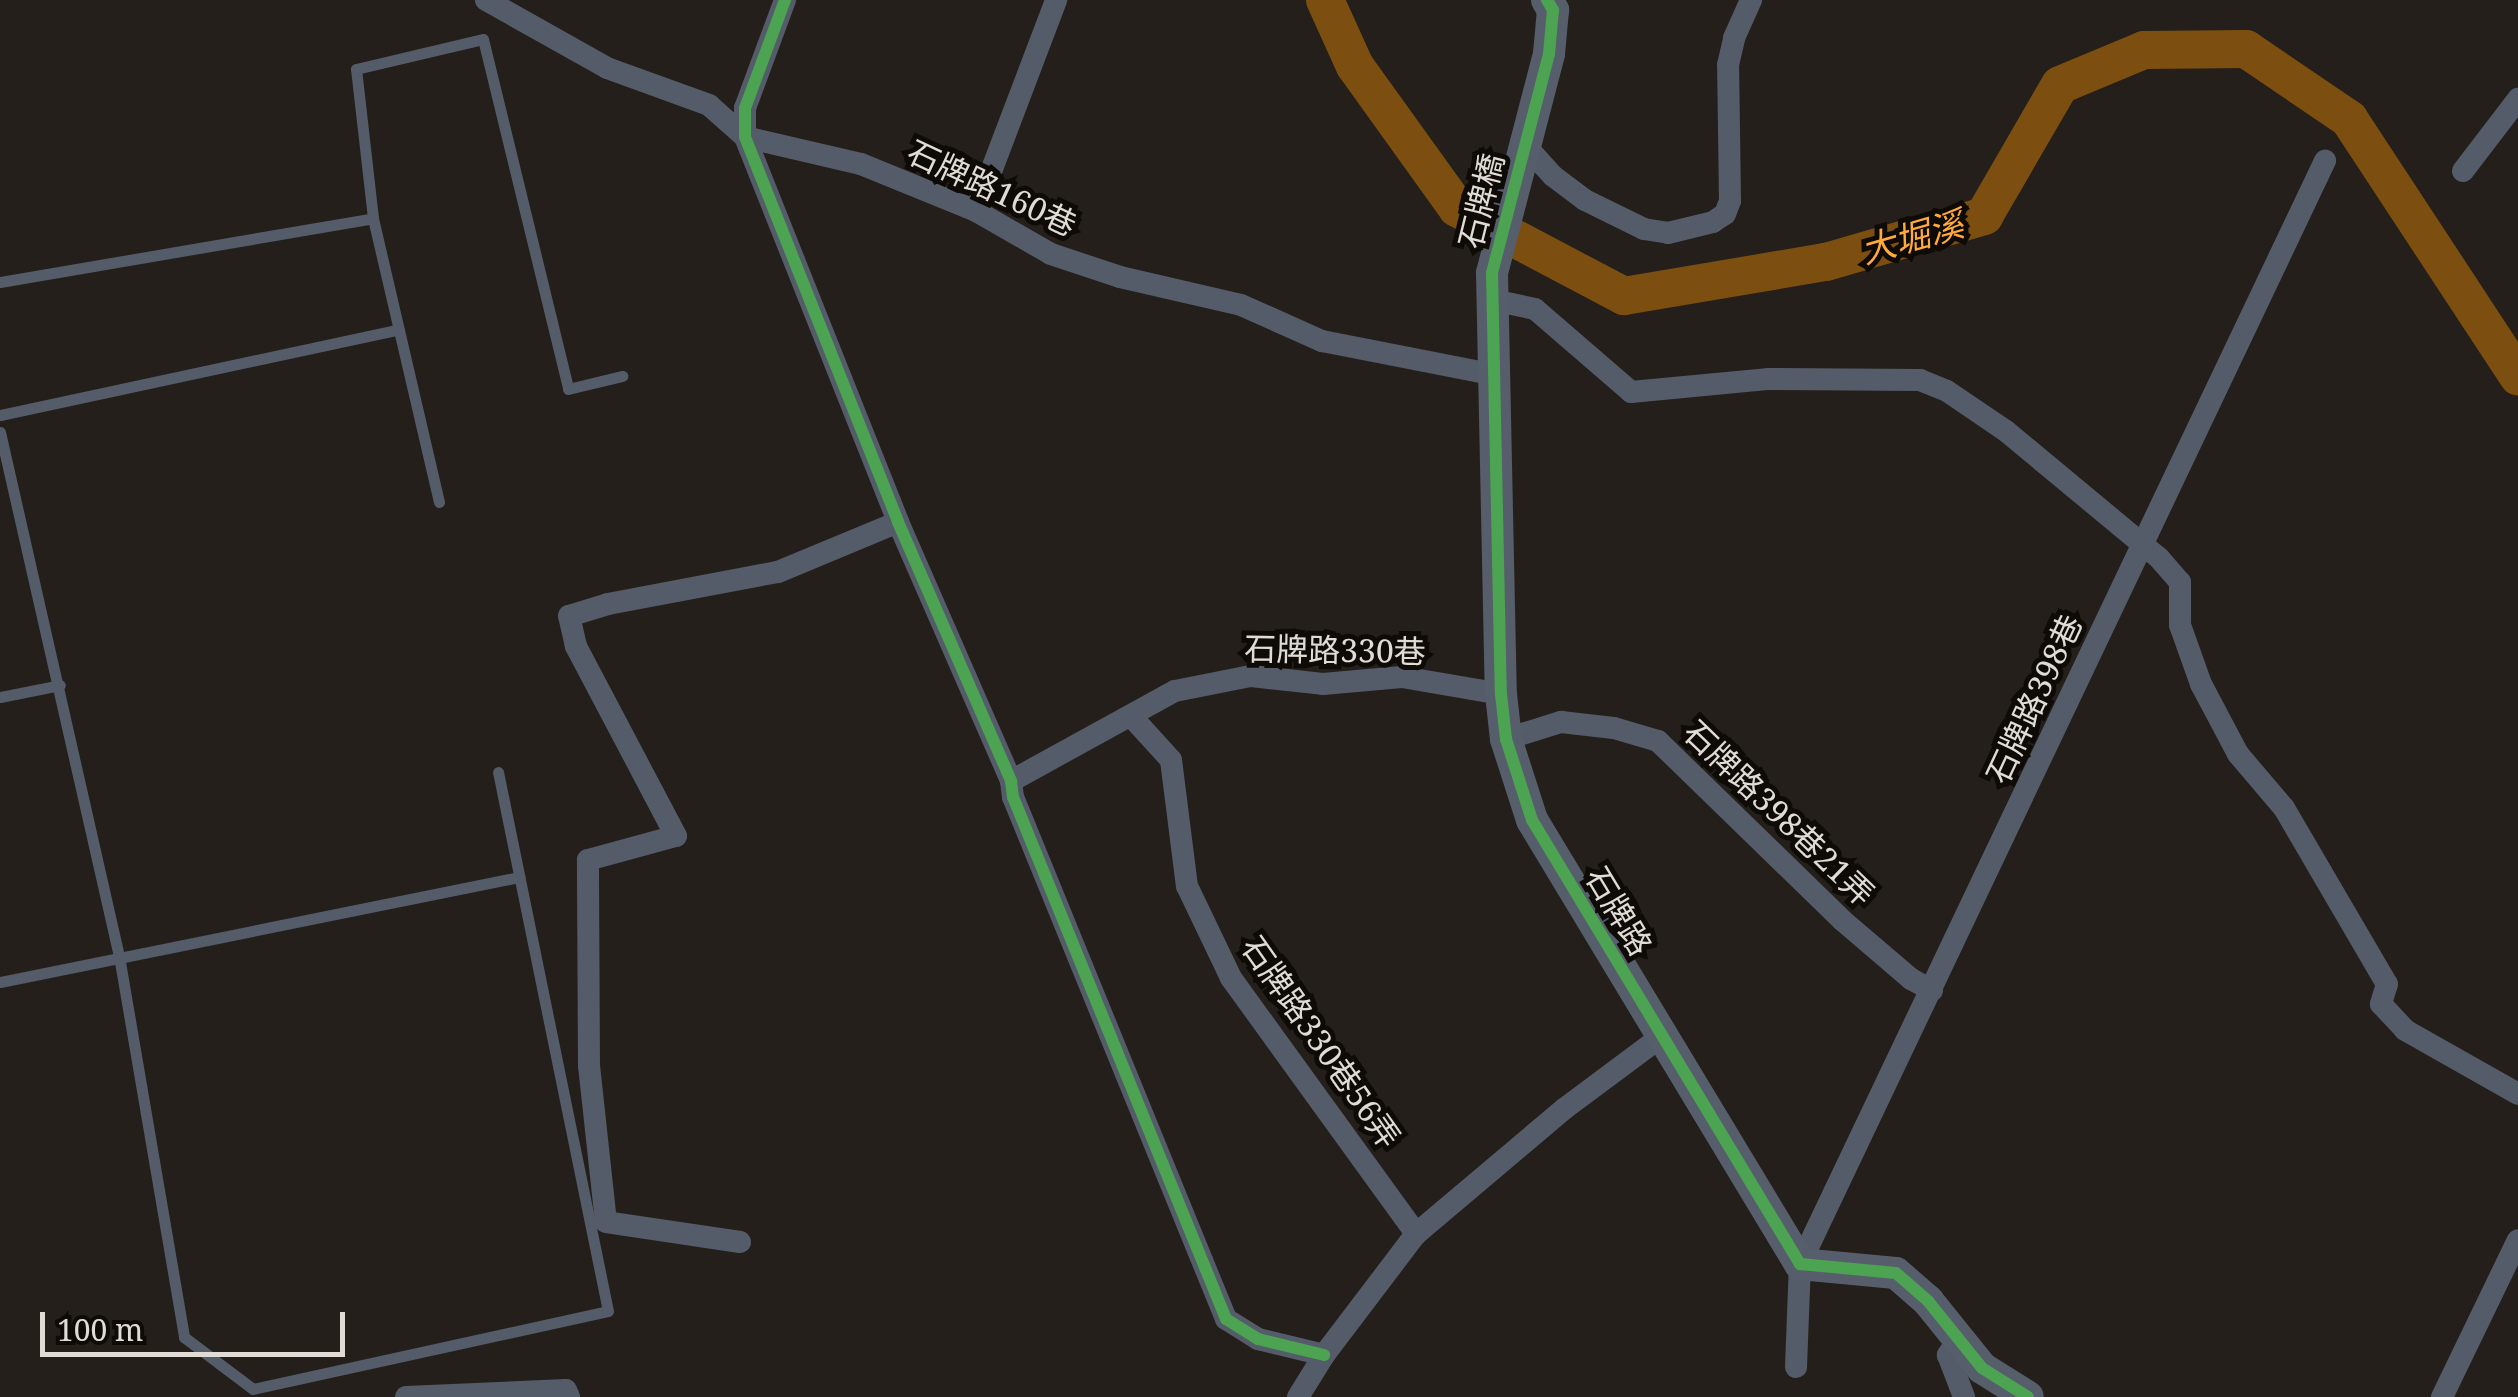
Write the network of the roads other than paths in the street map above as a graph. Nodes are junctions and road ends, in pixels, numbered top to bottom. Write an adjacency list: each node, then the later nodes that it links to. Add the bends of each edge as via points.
1 (486, 0): 7 (street, 石牌路160巷, via 607,68 709,105)
2 (785, 0): 7 (street, via 745,108)
3 (1056, 0): 11 (street)
4 (1547, 0): 8 (street, via 1553,10 1549,54)
5 (1752, 0): 8 (street, via 1728,65 1730,201 1713,222 1668,232 1644,229 1585,200)
6 (2518, 98): 10 (street)
7 (745, 137): 11 (street, 石牌路160巷, via 861,164); 21 (street)
8 (1524, 144): 14 (street, 石牌橋)
9 (2326, 161): 22 (street, 石牌路398巷)
10 (2462, 171)
11 (976, 211): 16 (street, 石牌路160巷, via 1051,254 1241,306 1322,341)
12 (373, 218): 13 (lane); 15 (lane); 17 (lane, via 356,69 483,39 568,389)
13 (0, 282)
14 (1493, 286): 16 (street, 石牌路); 22 (street, via 1535,309 1631,392 1769,379 1920,380 1948,391)
15 (398, 330): 18 (lane); 20 (lane)
16 (1496, 375): 24 (street, 石牌路)
17 (622, 376)
18 (0, 414)
19 (0, 432): 23 (lane)
20 (440, 502)
21 (898, 522): 29 (street); 38 (street, via 778,572 570,616 576,646 676,836 588,860 589,1066 606,1222)
22 (2142, 545): 33 (street, 石牌路398巷); 35 (street, via 2180,582 2180,626 2201,684 2238,754 2284,808 2387,984 2380,1004 2405,1030)
23 (60, 685): 25 (lane); 31 (lane)
24 (1501, 694): 26 (street, 石牌路330巷, via 1402,678 1323,684 1251,676 1175,691); 27 (street, 石牌路)
25 (0, 697)
26 (1132, 716): 29 (street, 石牌路330巷); 36 (street, 石牌路330巷56弄, via 1171,760 1187,886 1231,978)
27 (1506, 739): 33 (street, 石牌路398巷21弄, via 1560,722 1658,741 1842,920); 34 (street, 石牌路, via 1532,820)
28 (498, 772): 30 (lane)
29 (1011, 781): 41 (street, via 1226,1319 1258,1338)
30 (519, 877): 31 (lane); 31 (lane, via 608,1311 254,1389 184,1337)
31 (119, 956): 32 (lane)
32 (0, 982)
33 (1932, 990): 39 (street, 石牌路398巷)
34 (1662, 1036): 36 (street); 39 (street, 石牌路)
35 (2518, 1094)
36 (1416, 1234): 41 (street)
37 (2518, 1240): 48 (street)
38 (740, 1242)
39 (1800, 1264): 40 (street, via 1896,1273); 42 (street)
40 (1958, 1341): 46 (street, via 1948,1355); 47 (street, via 1982,1368)
41 (1324, 1355): 45 (street)
42 (1796, 1367)
43 (406, 1397): 44 (street, via 566,1390)
44 (570, 1397)
45 (1298, 1397)
46 (1964, 1397)
47 (2028, 1397)
48 (2442, 1397)

